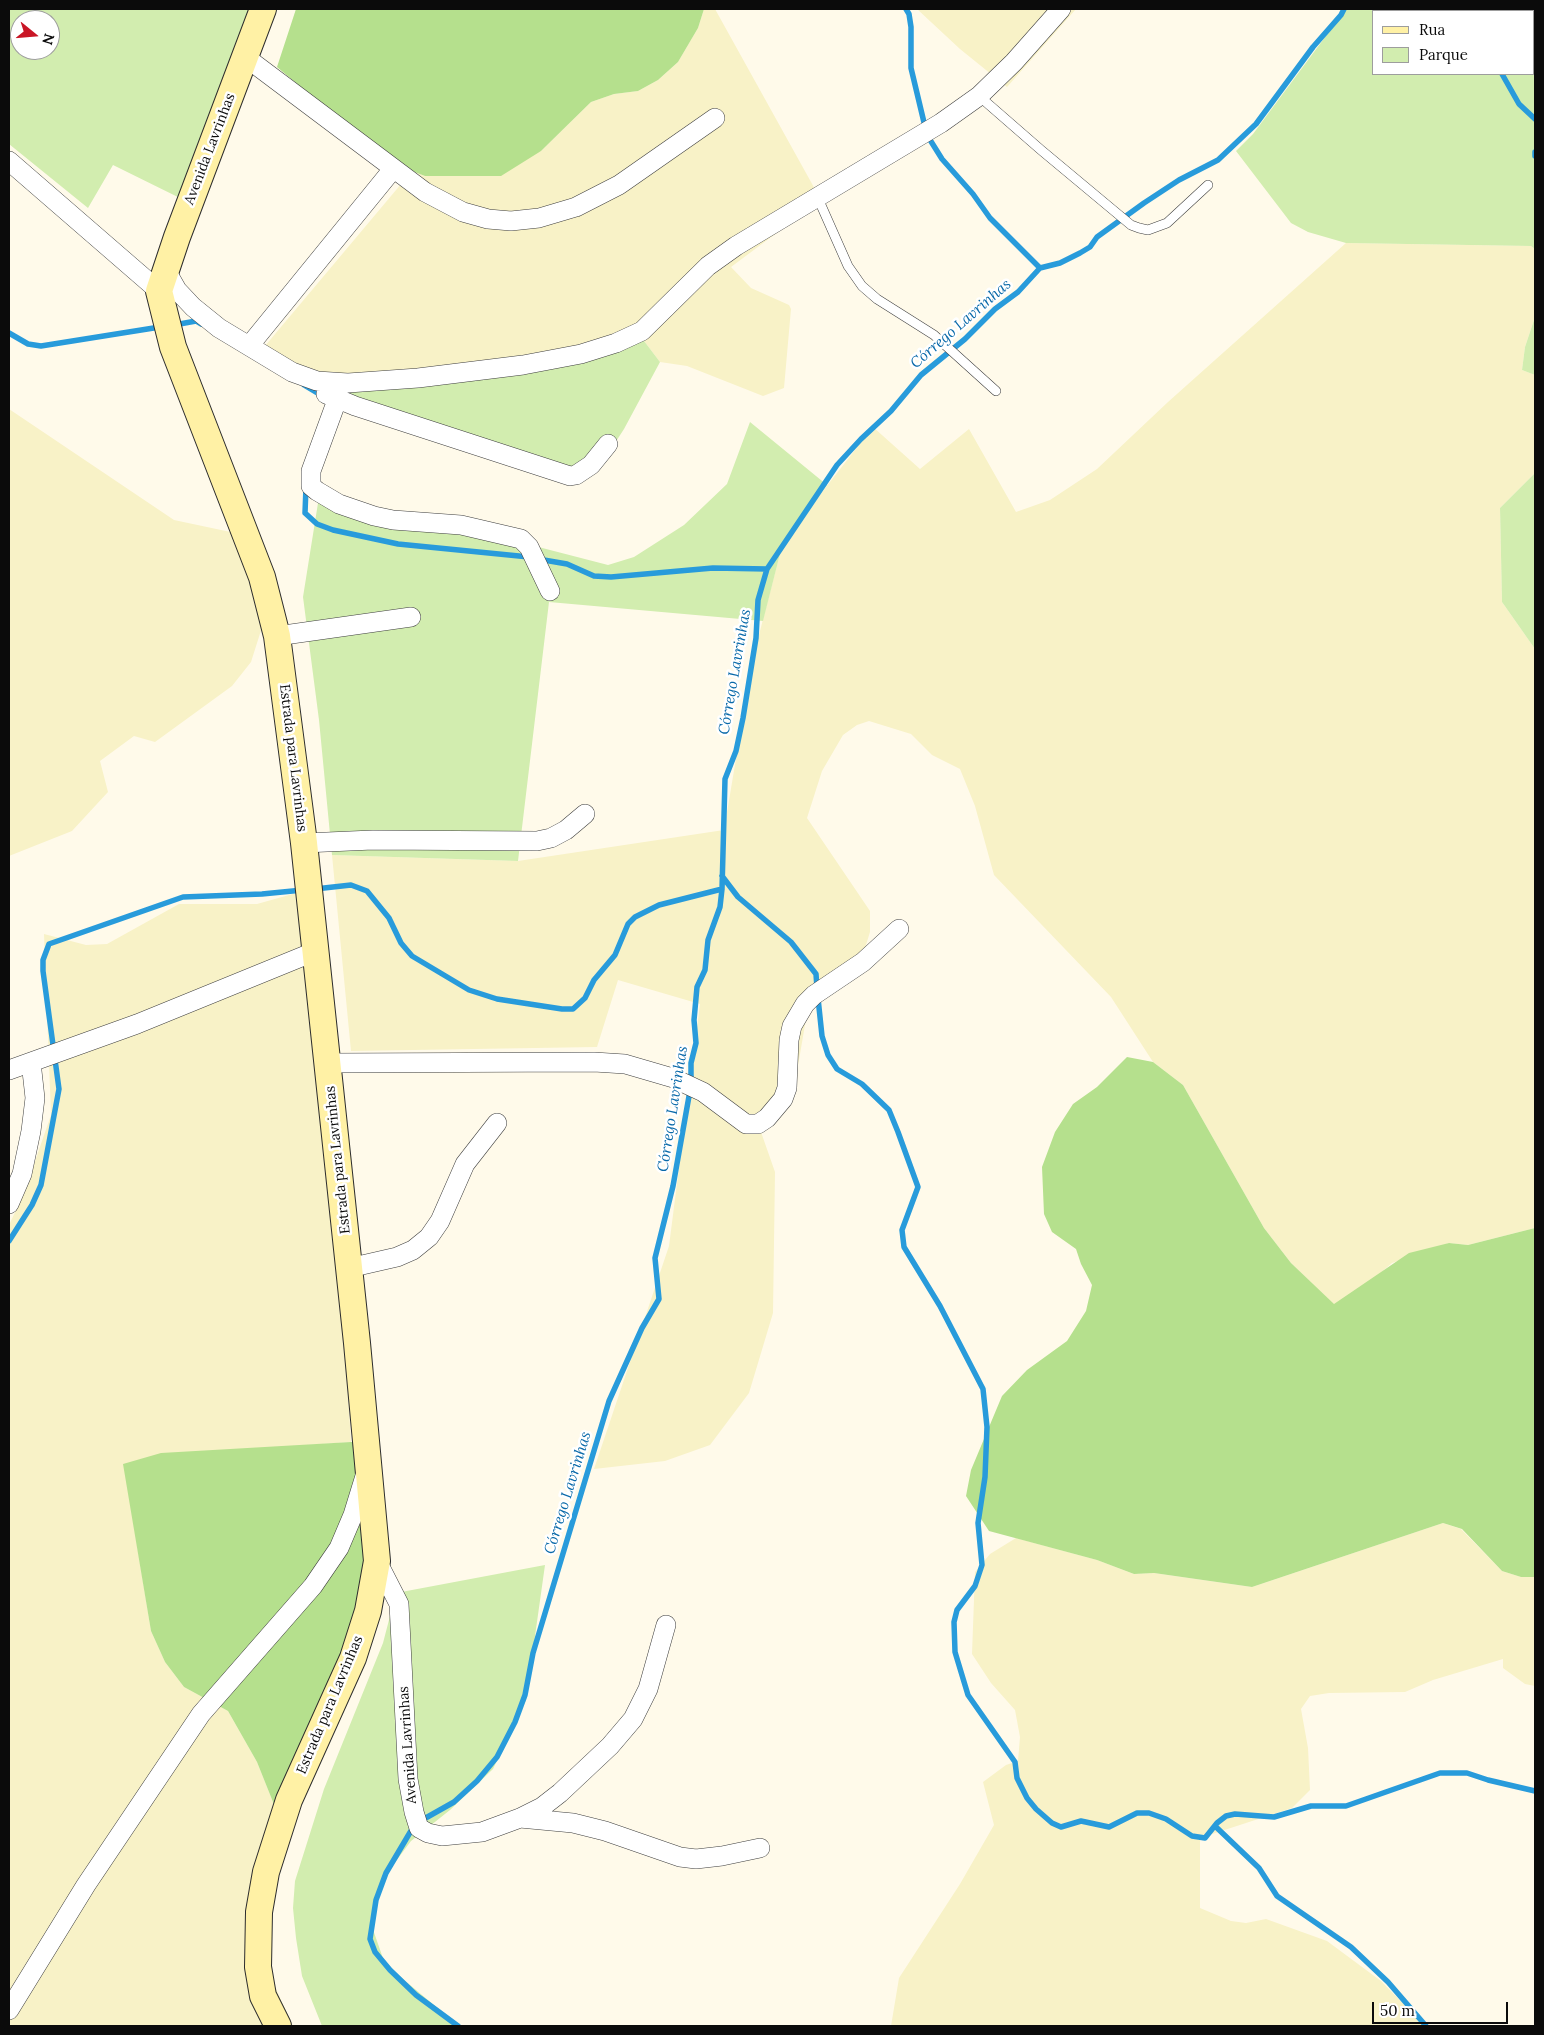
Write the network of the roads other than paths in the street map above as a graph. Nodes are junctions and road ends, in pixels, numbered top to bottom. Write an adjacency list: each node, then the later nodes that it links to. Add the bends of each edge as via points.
1 (263, 9): 3 (street, Avenida Lavrinhas)
2 (1060, 9): 4 (street)
3 (244, 56): 7 (street); 10 (street, Avenida Lavrinhas)
4 (979, 96): 8 (lane, via 1040,150 1138,228 1148,230 1167,223); 9 (street, via 941,123)
5 (715, 118): 7 (street, via 619,185 576,207 539,218 511,221 463,212 433,197)
6 (9, 161): 10 (street)
7 (392, 169): 11 (street)
8 (1208, 185)
9 (817, 196): 12 (street, via 708,266 642,331 616,343 581,354 482,371 376,381); 13 (lane, via 848,266 862,286 934,335)
10 (162, 280): 11 (street, via 219,328); 18 (street, Estrada para Lavrinhas, via 173,347 262,577)
11 (249, 346): 12 (street, via 292,372)
12 (317, 381): 14 (street, via 321,389)
13 (996, 391)
14 (336, 400): 15 (street, via 570,476 576,476 591,465); 16 (street, via 311,471 311,486 340,504 374,516 461,525 521,539 529,546)
15 (608, 444)
16 (550, 590)
17 (411, 617): 18 (street)
18 (277, 636): 20 (street, Estrada para Lavrinhas)
19 (585, 814): 20 (street, via 566,830 537,841 382,840)
20 (304, 844): 22 (street, Estrada para Lavrinhas)
21 (899, 929): 24 (street, via 863,962 805,1004 792,1026 787,1088 783,1099 758,1124 746,1124 703,1092 673,1078 625,1064)
22 (316, 951): 23 (street, via 137,1024); 24 (street, Estrada para Lavrinhas)
23 (31, 1062): 25 (street); 27 (street, via 35,1098 31,1131 22,1174)
24 (328, 1064): 28 (street, Estrada para Lavrinhas)
25 (9, 1070)
26 (496, 1123): 28 (street, via 465,1164 430,1237 397,1257)
27 (9, 1204)
28 (349, 1268): 29 (street, Estrada para Lavrinhas)
29 (368, 1465): 30 (street, Estrada para Lavrinhas); 34 (street, via 339,1548 313,1586 184,1737 86,1885)
30 (377, 1561): 32 (street, Avenida Lavrinhas, via 399,1604 408,1779 419,1828 442,1836 460,1836); 35 (street, Estrada para Lavrinhas, via 368,1611 353,1658 290,1800 266,1872 259,1912 258,1967 263,1996)
31 (666, 1625): 32 (street, via 648,1690 633,1720 560,1792 542,1807)
32 (520, 1818): 33 (street, via 573,1823 604,1830 680,1857 696,1859)
33 (760, 1848)
34 (9, 2010)
35 (278, 2026)

